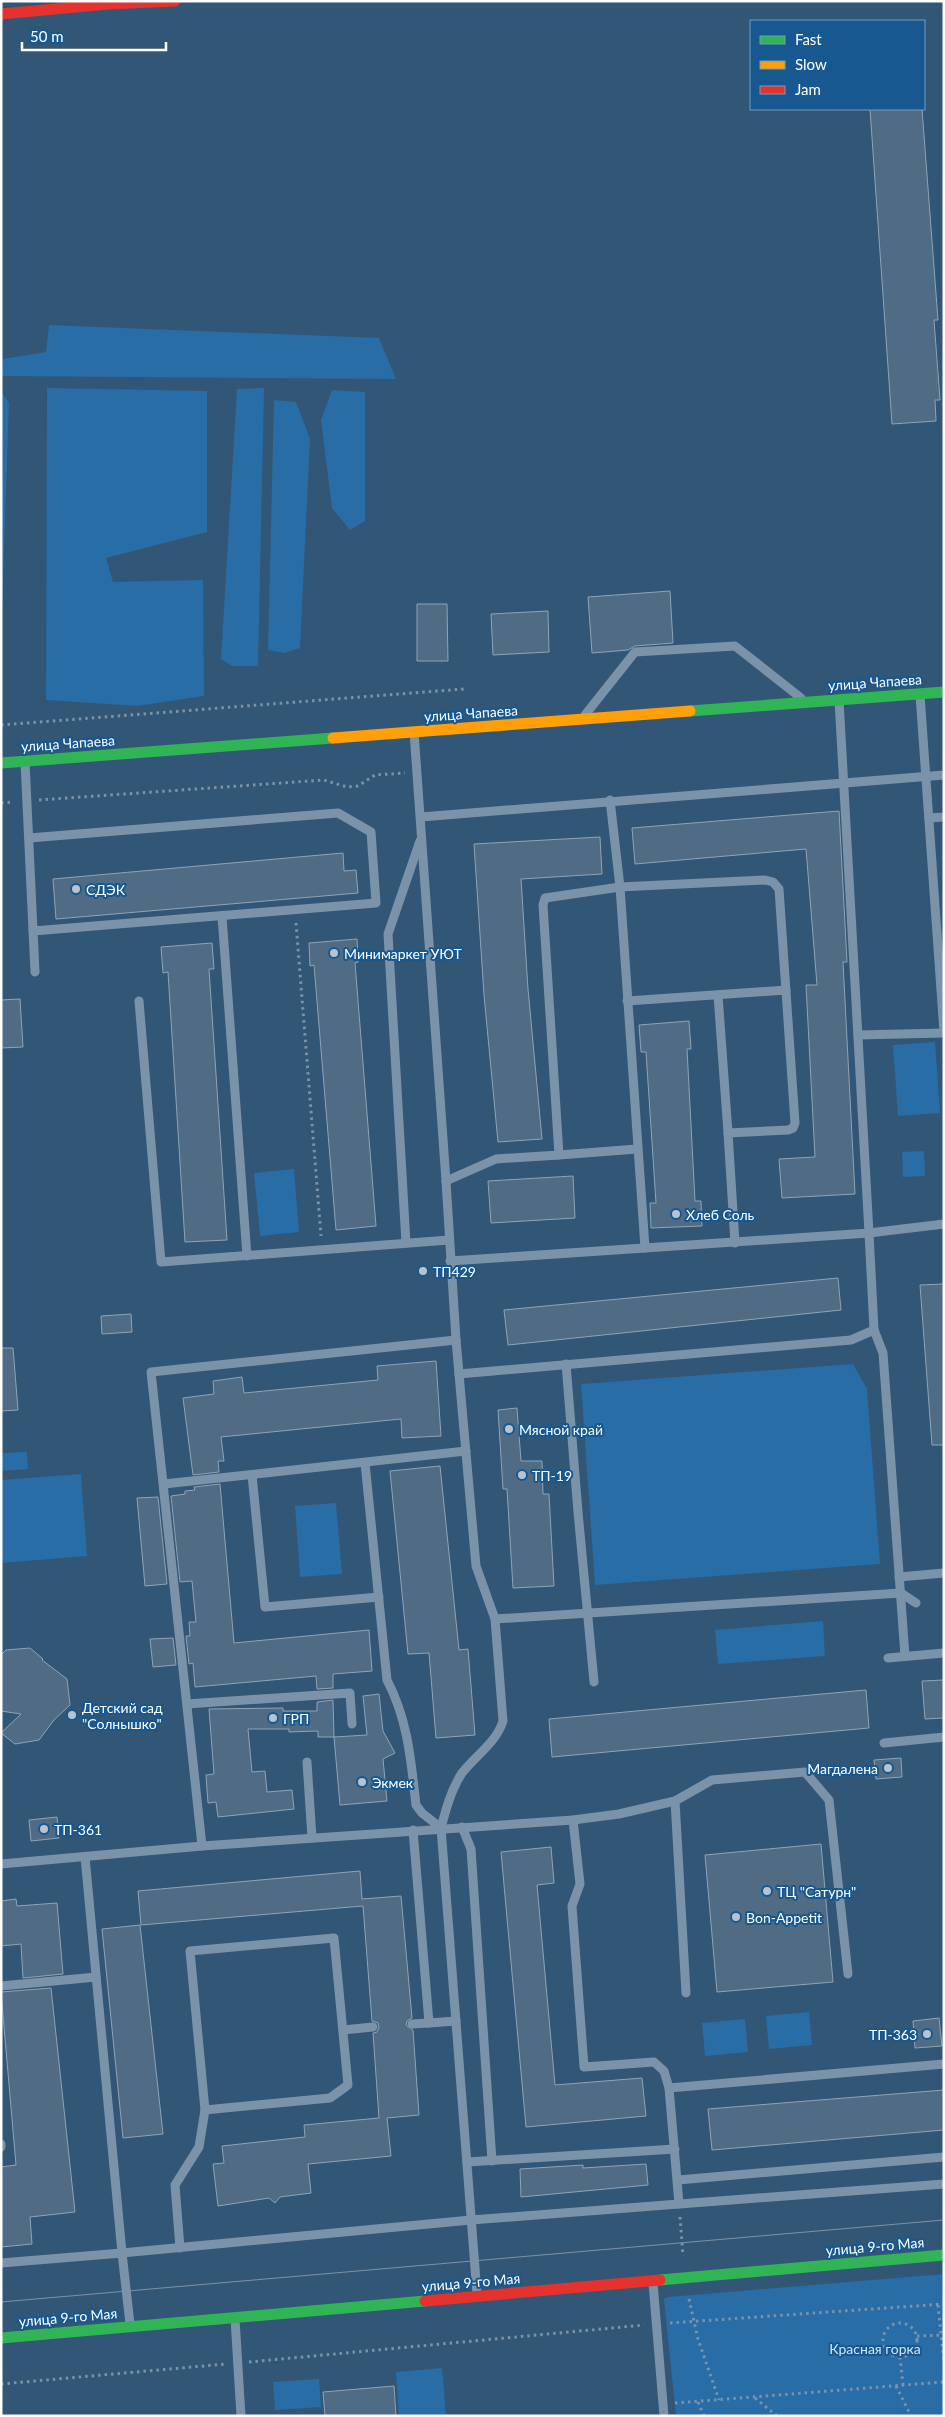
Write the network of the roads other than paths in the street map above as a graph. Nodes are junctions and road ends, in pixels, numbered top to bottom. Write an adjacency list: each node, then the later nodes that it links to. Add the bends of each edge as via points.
1 (175, 1): 2 (street)
2 (1, 14)
3 (944, 692): 4 (street, улица Чапаева)
4 (920, 694): 5 (street, улица Чапаева); 12 (lane)
5 (839, 700): 6 (street, улица Чапаева); 13 (lane)
6 (807, 702): 7 (street, улица Чапаева); 7 (lane, via 735,646 635,652)
7 (581, 719): 8 (street, улица Чапаева)
8 (414, 732): 9 (street, улица Чапаева); 15 (lane)
9 (25, 761): 10 (street, улица Чапаева); 19 (lane)
10 (1, 763)
11 (944, 775): 12 (lane)
12 (927, 777): 13 (lane); 17 (lane)
13 (844, 782): 14 (lane); 29 (lane)
14 (610, 800): 15 (lane); 20 (lane)
15 (421, 817): 18 (lane)
16 (944, 817): 17 (lane)
17 (929, 818): 28 (lane)
18 (422, 836): 33 (lane); 37 (lane, via 388,934)
19 (29, 838): 21 (lane, via 338,813 371,832 376,903); 22 (lane)
20 (620, 887): 24 (lane, via 773,882 779,889); 27 (lane); 32 (lane, via 552,895 545,898 543,905)
21 (222, 916): 22 (lane); 40 (lane)
22 (33, 931): 23 (lane)
23 (35, 972)
24 (786, 990): 25 (lane); 30 (lane, via 793,1128)
25 (718, 995): 27 (lane); 30 (lane)
26 (139, 1001): 40 (lane, via 162,1262)
27 (627, 1001): 31 (lane)
28 (944, 1032): 29 (lane)
29 (858, 1035): 35 (lane)
30 (728, 1133): 38 (lane)
31 (637, 1149): 32 (lane); 39 (lane)
32 (559, 1155): 33 (lane, via 496,1159)
33 (446, 1181): 36 (lane)
34 (944, 1224): 35 (lane)
35 (868, 1233): 38 (lane); 42 (lane)
36 (449, 1240): 37 (lane); 41 (lane)
37 (406, 1243): 40 (lane)
38 (735, 1243): 39 (lane)
39 (645, 1248): 41 (lane)
40 (247, 1256)
41 (450, 1261): 43 (lane)
42 (874, 1330): 44 (lane, via 851,1340); 51 (lane, via 883,1353)
43 (456, 1340): 45 (lane); 49 (lane, via 152,1372)
44 (566, 1364): 45 (lane); 55 (lane)
45 (460, 1374): 46 (lane)
46 (466, 1451): 47 (lane); 56 (lane, via 476,1566)
47 (365, 1463): 48 (lane); 53 (lane)
48 (252, 1475): 49 (lane); 53 (lane, via 265,1607)
49 (164, 1484): 61 (lane)
50 (944, 1573): 51 (lane)
51 (899, 1577): 52 (lane)
52 (900, 1593): 54 (lane); 55 (lane); 58 (lane)
53 (379, 1597): 69 (lane, via 387,1680 399,1702 407,1732 416,1805)
54 (916, 1603)
55 (588, 1614): 56 (lane); 60 (lane)
56 (495, 1619): 69 (lane, via 503,1721 500,1732 461,1774 449,1798)
57 (944, 1653): 58 (lane)
58 (905, 1656): 59 (lane)
59 (888, 1658)
60 (594, 1682)
61 (187, 1704): 62 (lane, via 350,1693); 72 (lane)
62 (352, 1724)
63 (944, 1737): 64 (lane)
64 (884, 1743)
65 (307, 1762): 71 (lane)
66 (676, 1801): 67 (lane, via 620,1814); 75 (lane, via 712,1780 805,1772 829,1800); 78 (lane)
67 (573, 1820): 68 (lane); 85 (lane, via 580,1884 572,1906 584,2067 654,2062 664,2071)
68 (462, 1827): 69 (lane); 89 (lane, via 471,1849)
69 (441, 1828): 70 (lane); 79 (lane)
70 (414, 1830): 71 (lane); 80 (lane)
71 (312, 1838): 72 (lane)
72 (202, 1846): 73 (lane)
73 (85, 1857): 74 (lane); 76 (lane)
74 (1, 1864)
75 (848, 1974)
76 (96, 1977): 77 (lane); 96 (lane)
77 (1, 1986)
78 (686, 1993)
79 (456, 2021): 80 (lane); 90 (lane)
80 (429, 2023): 81 (lane)
81 (412, 2024)
82 (373, 2027): 83 (lane)
83 (343, 2030): 86 (lane, via 348,2085 330,2098); 86 (lane, via 334,1938 190,1951)
84 (944, 2064): 85 (lane)
85 (669, 2088): 87 (lane)
86 (205, 2110): 95 (lane, via 199,2147 175,2185)
87 (674, 2149): 89 (lane); 91 (lane)
88 (944, 2157): 91 (lane)
89 (492, 2161): 90 (lane)
90 (467, 2162): 94 (lane)
91 (678, 2180): 93 (lane)
92 (944, 2184): 93 (lane)
93 (679, 2204): 94 (lane)
94 (471, 2220): 95 (lane); 100 (lane)
95 (180, 2248): 96 (lane)
96 (122, 2253): 98 (lane); 102 (lane)
97 (944, 2255): 99 (street, улица 9-го Мая)
98 (1, 2263)
99 (653, 2280): 100 (street, улица 9-го Мая); 105 (lane)
100 (477, 2296): 101 (street, улица 9-го Мая)
101 (235, 2318): 102 (street, улица 9-го Мая); 104 (lane)
102 (130, 2327): 103 (street, улица 9-го Мая)
103 (1, 2338)
104 (241, 2416)
105 (664, 2416)

